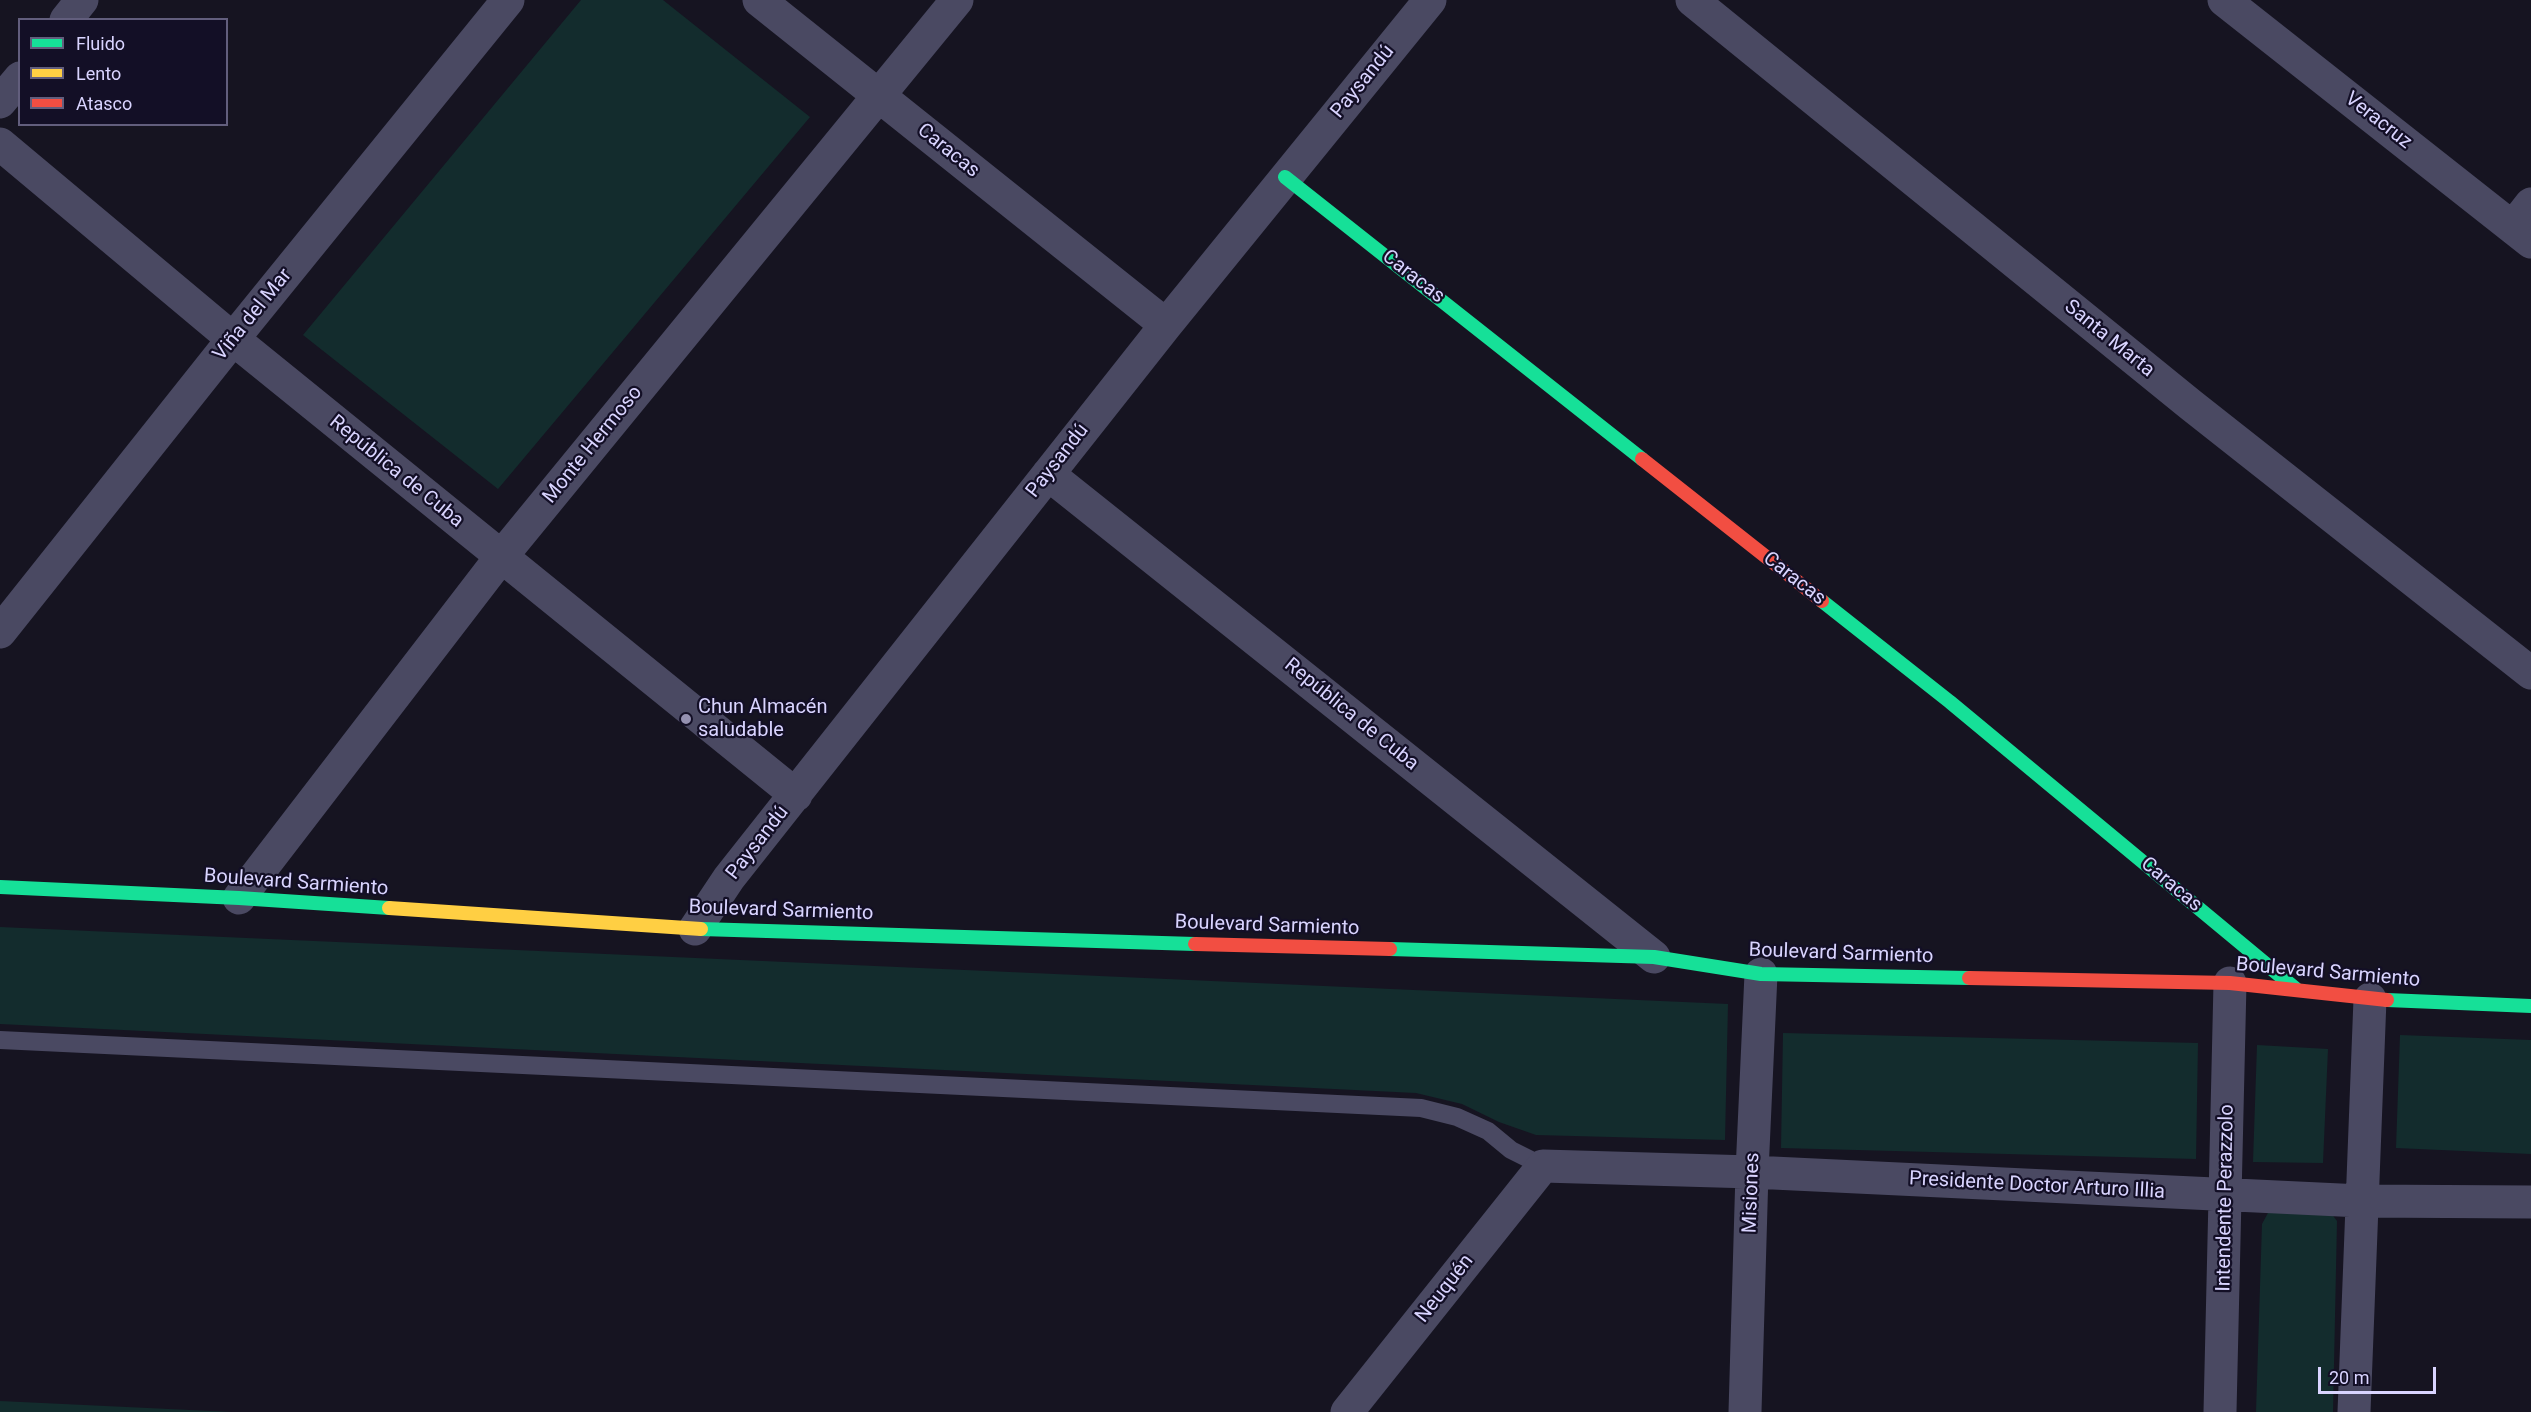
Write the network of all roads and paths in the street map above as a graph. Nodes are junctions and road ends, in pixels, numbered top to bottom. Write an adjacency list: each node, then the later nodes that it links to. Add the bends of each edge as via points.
1 (82, 0): 8 (street)
2 (508, 0): 16 (street, Viña del Mar)
3 (759, 0): 10 (street, Caracas)
4 (957, 0): 10 (street, Monte Hermoso)
5 (1430, 0): 13 (street, Paysandú)
6 (1692, 0): 20 (street, Santa Marta, via 2191,405)
7 (2241, 5): 14 (street, Veracruz)
8 (68, 18)
9 (18, 80): 11 (street)
10 (879, 96): 15 (street, Caracas); 18 (street, Monte Hermoso)
11 (0, 102)
12 (0, 144): 16 (street, República de Cuba)
13 (1285, 177): 15 (street, Paysandú); 28 (street, Caracas, via 1950,702)
14 (2525, 224)
15 (1166, 325): 17 (street, Paysandú)
16 (233, 339): 18 (street, República de Cuba); 19 (street, Viña del Mar)
17 (1048, 474): 21 (street, Paysandú); 25 (street, República de Cuba)
18 (501, 557): 21 (street, República de Cuba); 23 (street, Monte Hermoso)
19 (0, 633)
20 (2531, 673)
21 (796, 795): 24 (street, Paysandú, via 729,878)
22 (0, 887): 23 (street, Boulevard Sarmiento)
23 (239, 898): 24 (street, Boulevard Sarmiento)
24 (696, 929): 25 (street, Boulevard Sarmiento)
25 (1654, 957): 26 (street, Boulevard Sarmiento)
26 (1761, 974): 27 (street, Boulevard Sarmiento); 33 (street, Misiones)
27 (2230, 983): 28 (street, Boulevard Sarmiento); 34 (street, Intendente Perazzolo)
28 (2296, 989): 29 (street, Boulevard Sarmiento)
29 (2370, 999): 30 (street, Boulevard Sarmiento); 35 (street)
30 (2531, 1006)
31 (0, 1040): 32 (lane, via 1421,1108 1488,1131 1511,1150)
32 (1543, 1166): 33 (street, Presidente Doctor Arturo Illia); 37 (street, Neuquén)
33 (1752, 1172): 34 (street, Presidente Doctor Arturo Illia); 38 (street, Misiones)
34 (2226, 1195): 35 (street, Presidente Doctor Arturo Illia); 39 (street, Intendente Perazzolo)
35 (2361, 1201): 36 (street, Presidente Doctor Arturo Illia); 40 (street)
36 (2531, 1202)
37 (1347, 1412)
38 (1745, 1412)
39 (2220, 1412)
40 (2354, 1412)

